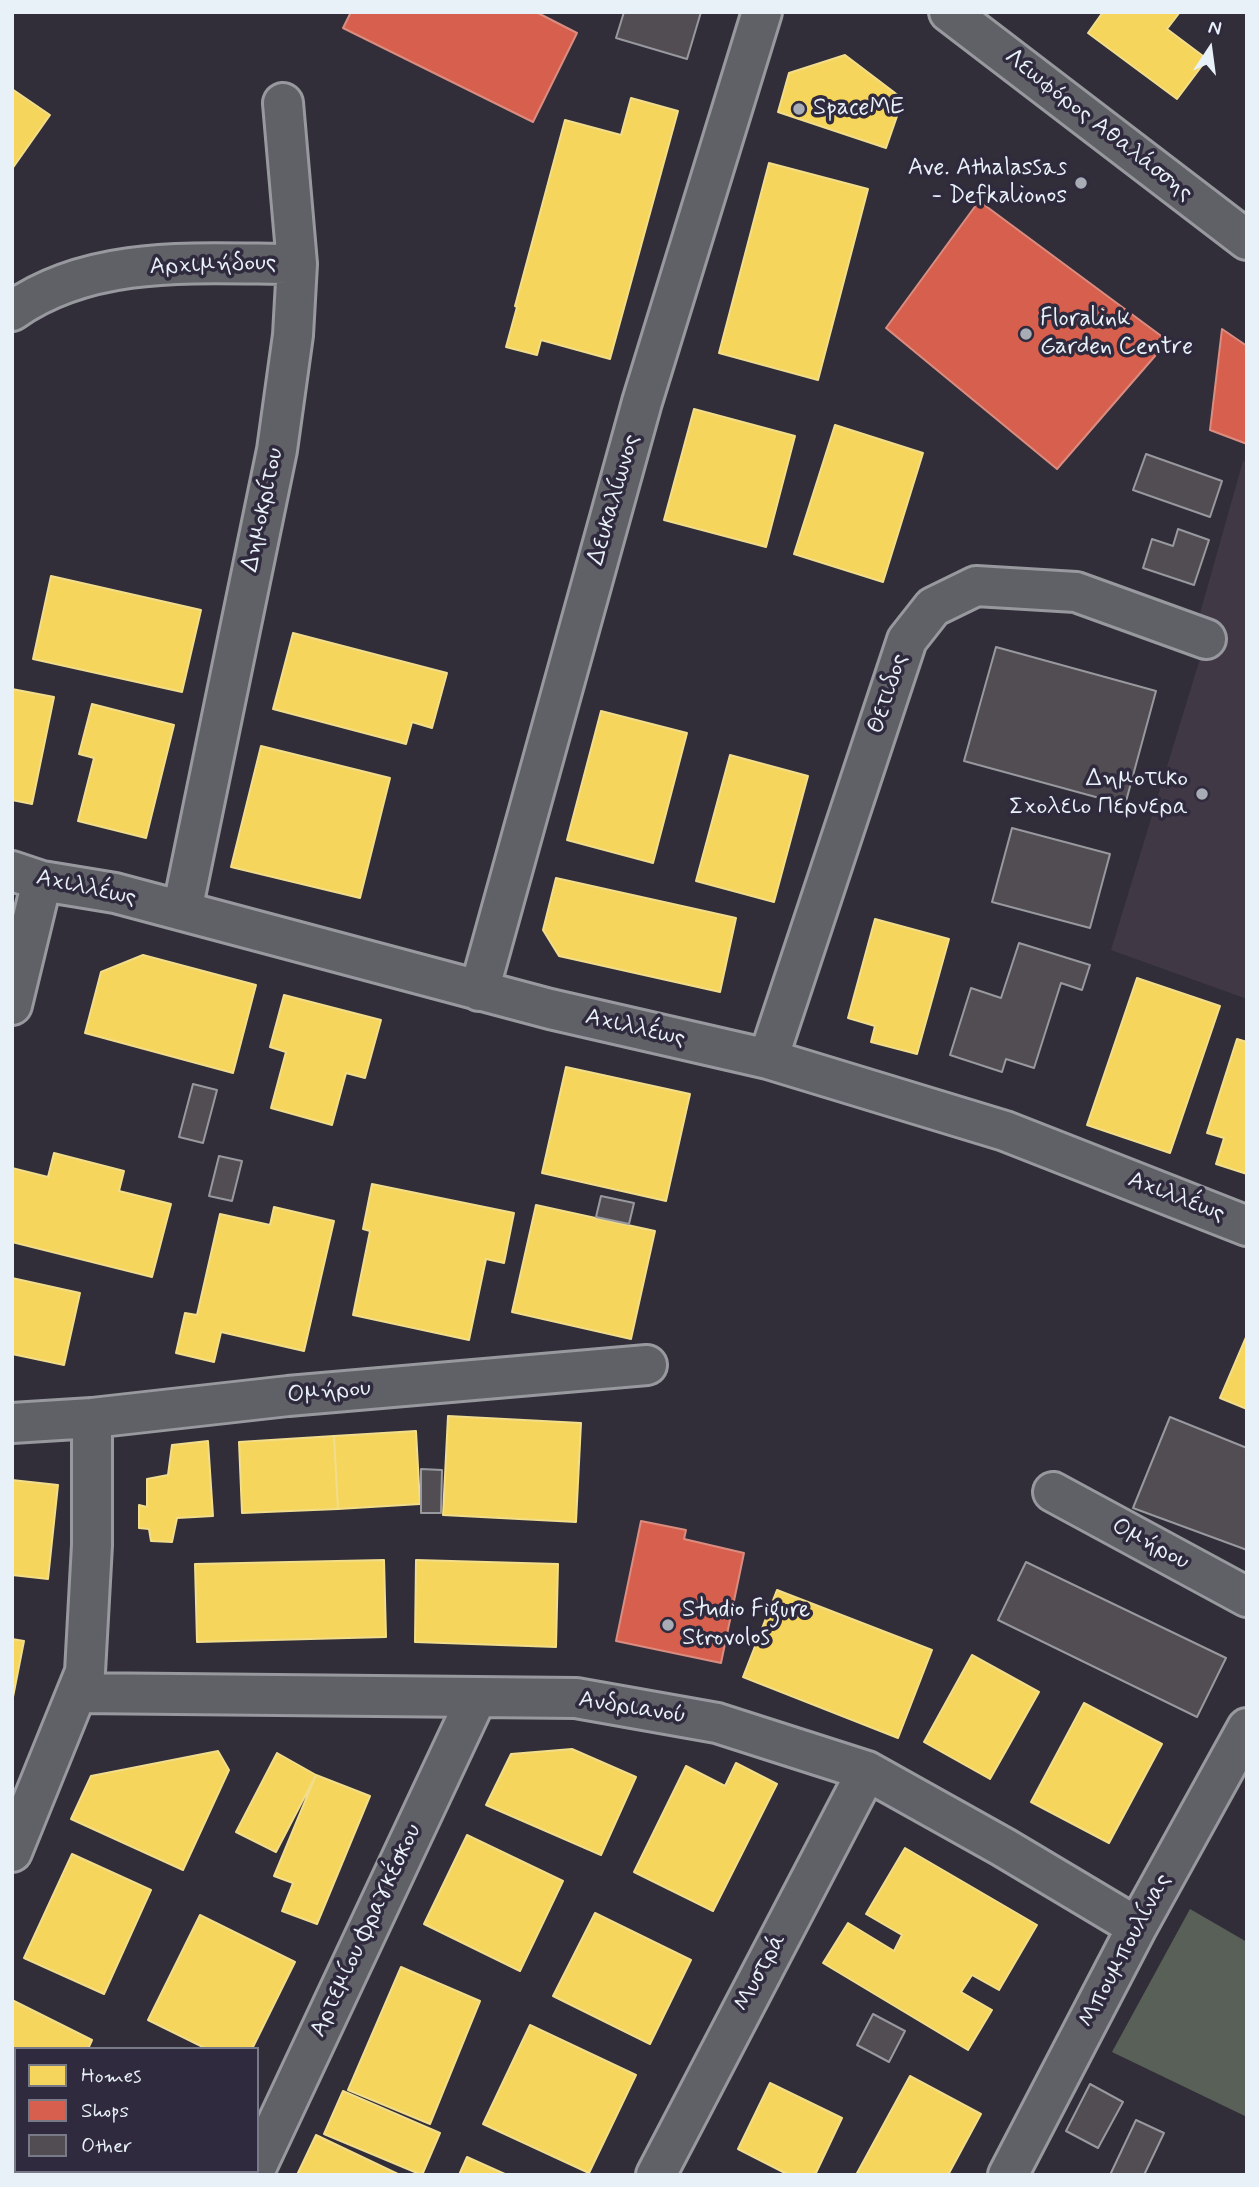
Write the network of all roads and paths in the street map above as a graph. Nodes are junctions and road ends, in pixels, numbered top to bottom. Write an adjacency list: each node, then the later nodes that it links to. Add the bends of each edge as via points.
1 (762, 12): 10 (street, Δευκαλίωνος, via 642,402)
2 (949, 12): 4 (street, Λεωφόρος Αθαλάσσης)
3 (283, 103): 5 (street, Δημοκρίτου)
4 (1247, 240)
5 (297, 264): 6 (street, Αρχιμήδους, via 165,264 79,277); 9 (street, Δημοκρίτου, via 293,335 277,450)
6 (12, 311)
7 (1206, 639): 12 (street, Θετιδος, via 1076,592 976,586 933,607 907,640)
8 (27, 876): 9 (street, Αχιλλέως); 11 (street)
9 (182, 911): 10 (street, Αχιλλέως)
10 (479, 991): 12 (street, Αχιλλέως)
11 (12, 1005)
12 (768, 1059): 13 (street, Αχιλλέως, via 1004,1131)
13 (1247, 1226)
14 (647, 1365): 15 (street, Ομήρου)
15 (92, 1418): 16 (street, Ομήρου); 19 (street, via 87,1647)
16 (12, 1423)
17 (1053, 1492): 18 (street, Ομήρου)
18 (1247, 1597)
19 (78, 1693): 20 (street, Ανδριανού); 23 (street)
20 (477, 1697): 22 (street, Ανδριανού, via 576,1698 717,1723); 25 (street, Αρτεμίου Φραγκέσκου)
21 (1247, 1728): 24 (street, Μπουμπουλίνας)
22 (867, 1771): 24 (street, Ανδριανού); 26 (street, Μυστρά)
23 (12, 1852)
24 (1137, 1927): 27 (street, Μπουμπουλίνας)
25 (259, 2162)
26 (656, 2175)
27 (1009, 2175)

